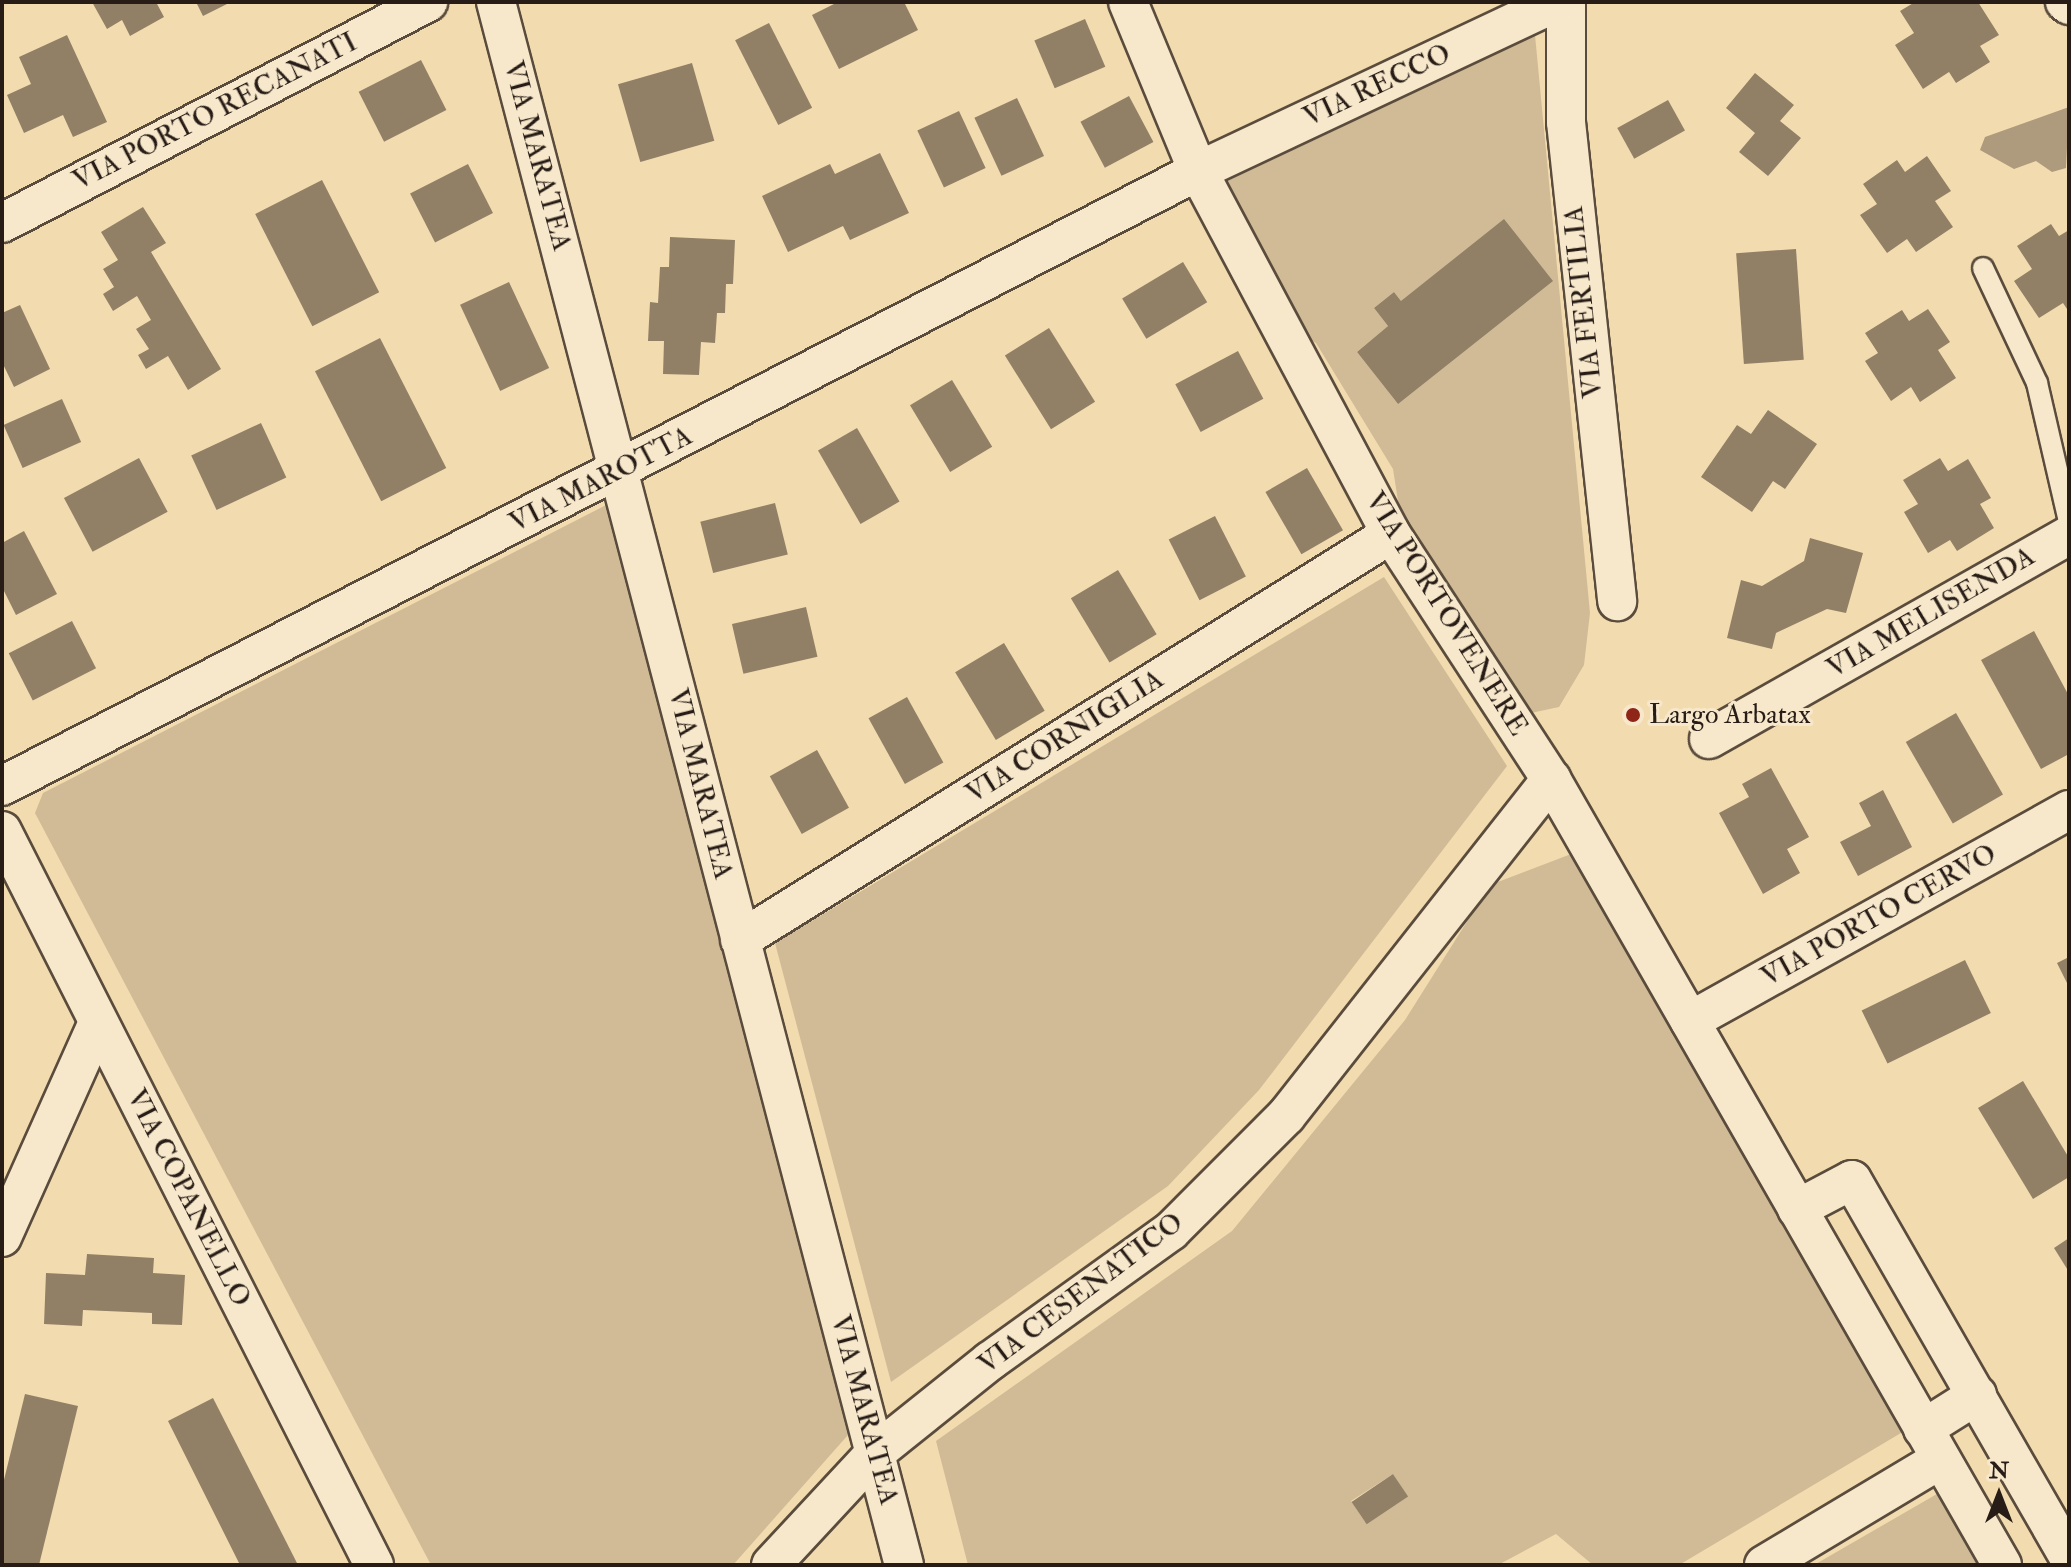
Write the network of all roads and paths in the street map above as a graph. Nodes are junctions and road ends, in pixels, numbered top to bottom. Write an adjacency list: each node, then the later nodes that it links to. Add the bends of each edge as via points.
1 (428, 2): 7 (street, VIA PORTO RECANATI)
2 (496, 2): 9 (street, VIA MARATEA)
3 (1128, 2): 6 (street, VIA PORTOVENERE)
4 (1557, 2): 6 (street, VIA RECCO)
5 (1566, 2): 13 (street, VIA FERTILIA, via 1566,122)
6 (1198, 171): 9 (street, VIA MAROTTA); 11 (street, VIA PORTOVENERE)
7 (2, 223)
8 (1983, 268): 10 (lane, via 2037,383)
9 (620, 471): 16 (street, VIA MAROTTA); 19 (street, VIA MARATEA)
10 (2069, 522)
11 (1391, 534): 15 (street, VIA PORTOVENERE); 19 (street, VIA CORNIGLIA)
12 (2069, 535): 14 (street, VIA MELISENDA)
13 (1617, 601)
14 (1709, 739)
15 (1551, 779): 20 (street, VIA PORTOVENERE); 26 (street, VIA CESENATICO, via 1286,1116 1171,1231 990,1361)
16 (2, 786)
17 (2069, 810): 20 (street, VIA PORTO CERVO)
18 (2, 831): 21 (street, VIA COPANELLO)
19 (740, 940): 26 (street, VIA MARATEA)
20 (1690, 1021): 22 (street, VIA PORTOVENERE)
21 (98, 1022): 23 (street); 30 (street, VIA COPANELLO)
22 (1797, 1209): 24 (street, via 1852,1180); 25 (street, VIA PORTOVENERE)
23 (2, 1237)
24 (1977, 1395): 25 (street); 27 (street)
25 (1932, 1444): 28 (street, VIA PORTOVENERE); 33 (street)
26 (875, 1453): 31 (street, VIA CESENATICO); 32 (street, VIA MARATEA)
27 (2023, 1475): 28 (street); 29 (street)
28 (1967, 1505): 34 (street, VIA PORTOVENERE)
29 (2069, 1558)
30 (374, 1565)
31 (771, 1565)
32 (904, 1565)
33 (1764, 1565)
34 (2002, 1565)

